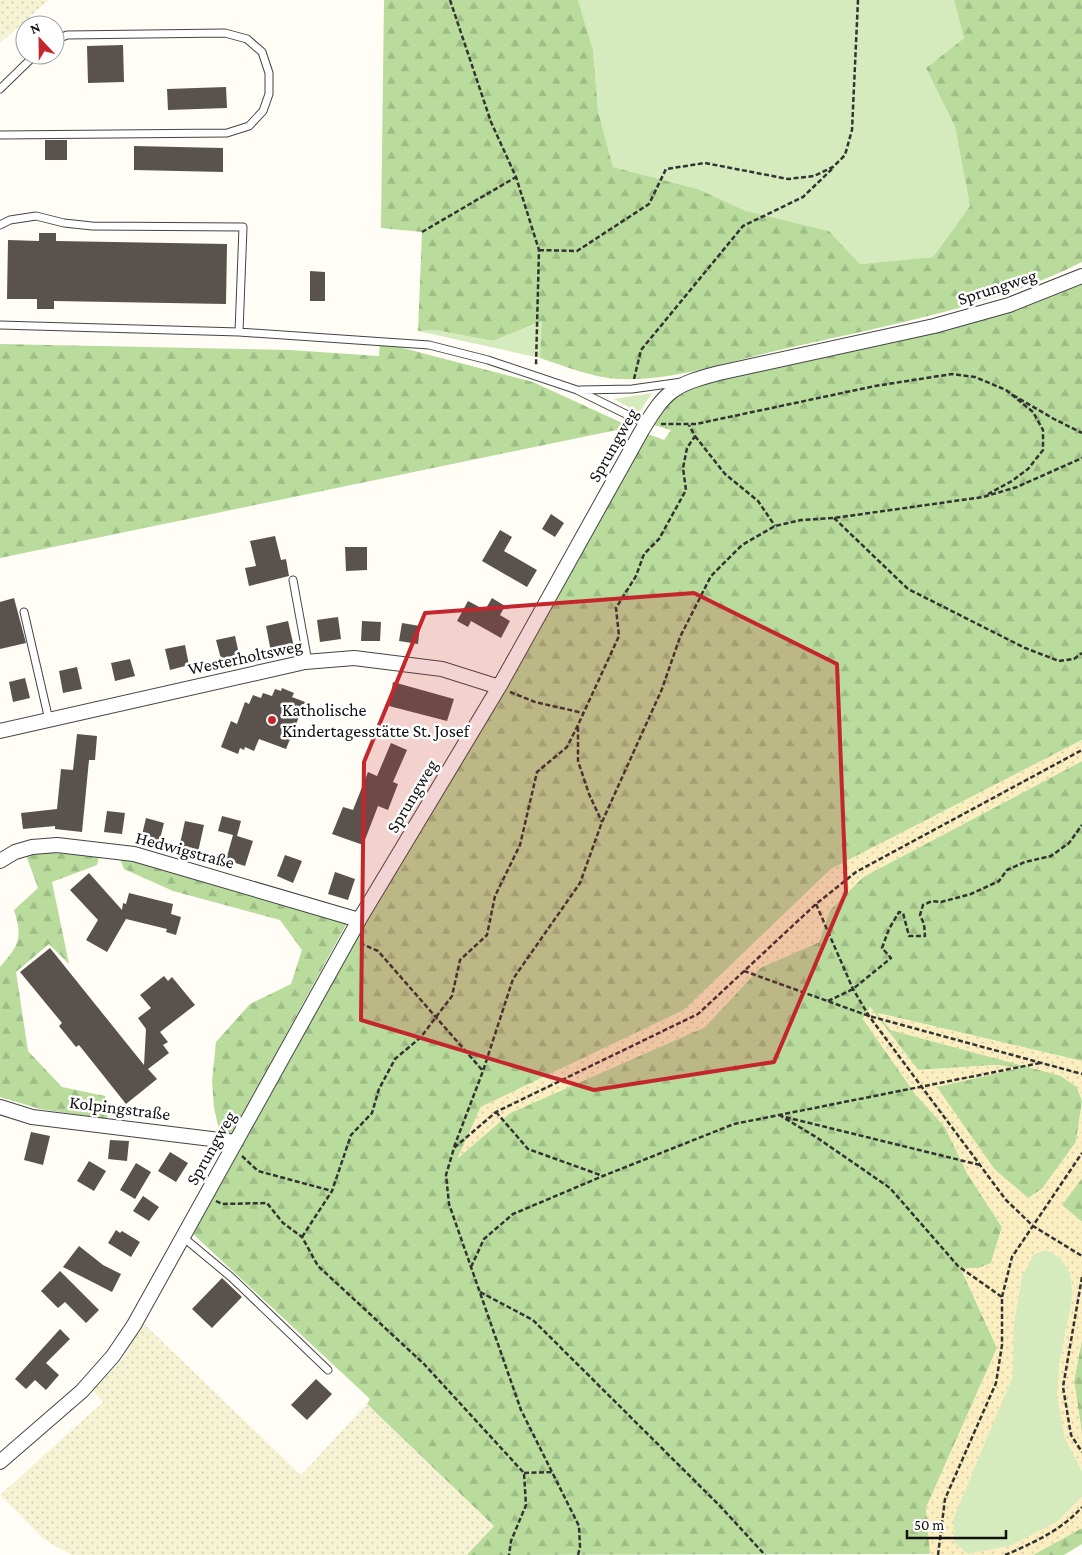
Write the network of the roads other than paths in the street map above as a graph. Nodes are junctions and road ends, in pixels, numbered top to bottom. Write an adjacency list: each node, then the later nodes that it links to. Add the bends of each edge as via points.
1 (65, 36): 4 (lane, via 225,33 247,39 262,52 269,73 270,94 263,111 249,126 227,133)
2 (25, 65): 3 (lane)
3 (0, 89)
4 (0, 135)
5 (0, 225): 8 (lane, via 36,216 92,226 243,227)
6 (1082, 276): 9 (street, Sprungweg, via 1009,305 934,326)
7 (0, 325): 8 (lane)
8 (239, 332): 10 (lane, via 429,345 488,360)
9 (688, 381): 10 (lane, via 632,389); 11 (street, Sprungweg, via 662,400)
10 (577, 390): 11 (lane)
11 (648, 422): 15 (street, Sprungweg)
12 (293, 580): 14 (lane)
13 (24, 612): 16 (lane)
14 (308, 662): 15 (street, Westerholtsweg, via 354,658 442,669); 16 (street, Westerholtsweg)
15 (499, 687): 19 (street, Sprungweg)
16 (49, 720): 17 (street, Westerholtsweg)
17 (0, 731)
18 (0, 861): 19 (street, Hedwigstraße, via 32,846 57,845 134,854)
19 (359, 920): 21 (street, Sprungweg)
20 (0, 1107): 21 (street, Kolpingstraße, via 32,1117)
21 (234, 1146): 22 (street, Sprungweg)
22 (184, 1238): 23 (lane, via 231,1277); 24 (street, Sprungweg, via 113,1356 82,1391)
23 (328, 1370)
24 (0, 1462)

